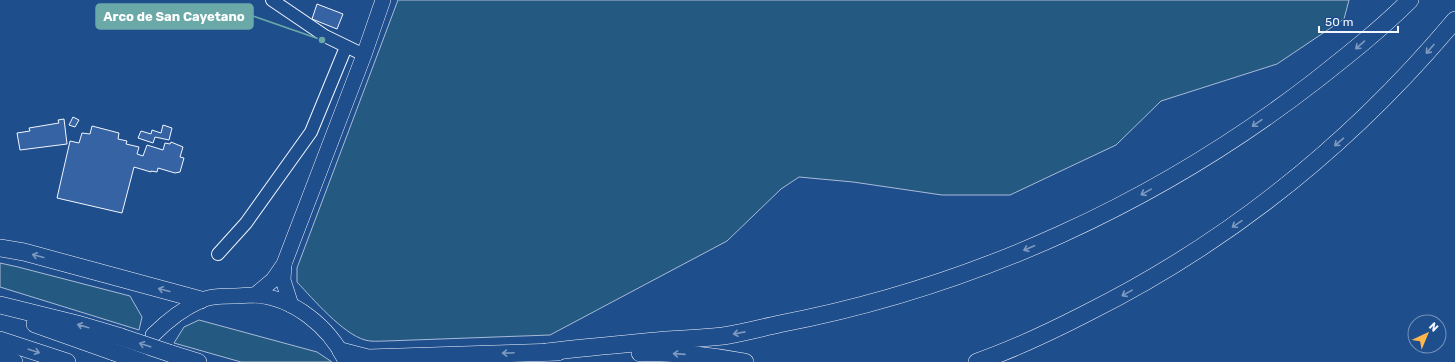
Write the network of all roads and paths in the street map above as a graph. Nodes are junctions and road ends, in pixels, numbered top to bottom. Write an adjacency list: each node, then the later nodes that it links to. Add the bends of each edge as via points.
1 (272, 0): 5 (street)
2 (383, 0): 6 (main road)
3 (1410, 0): 18 (highway, one-way to 18, via 1344,59 1232,141 1104,215 975,270 902,295 824,316 723,336)
4 (1455, 20): 26 (highway, one-way to 26, via 1402,81 1345,137 1243,220 1128,293 1058,328)
5 (346, 47): 6 (street); 8 (street, via 311,132 246,223)
6 (364, 55): 9 (main road)
7 (0, 248): 11 (highway, one-way to 7, via 24,252)
8 (218, 254)
9 (284, 264): 10 (main road, via 273,280); 13 (main road, via 283,280)
10 (255, 295): 11 (main road); 13 (main road)
11 (201, 300): 15 (main road, via 177,313)
12 (0, 305): 17 (highway, one-way to 12, via 77,324)
13 (291, 305): 20 (main road, via 326,331)
14 (0, 311): 17 (highway)
15 (153, 335)
16 (0, 340): 22 (highway, one-way to 22)
17 (118, 345): 23 (highway, bridge); 24 (highway, one-way to 17, bridge, via 169,353)
18 (546, 352): 20 (highway, one-way to 20); 25 (highway, one-way to 18, via 713,356 660,352)
19 (0, 356): 21 (highway)
20 (344, 357)
21 (14, 362)
22 (67, 362)
23 (142, 362)
24 (198, 362)
25 (745, 362)
26 (977, 362)

